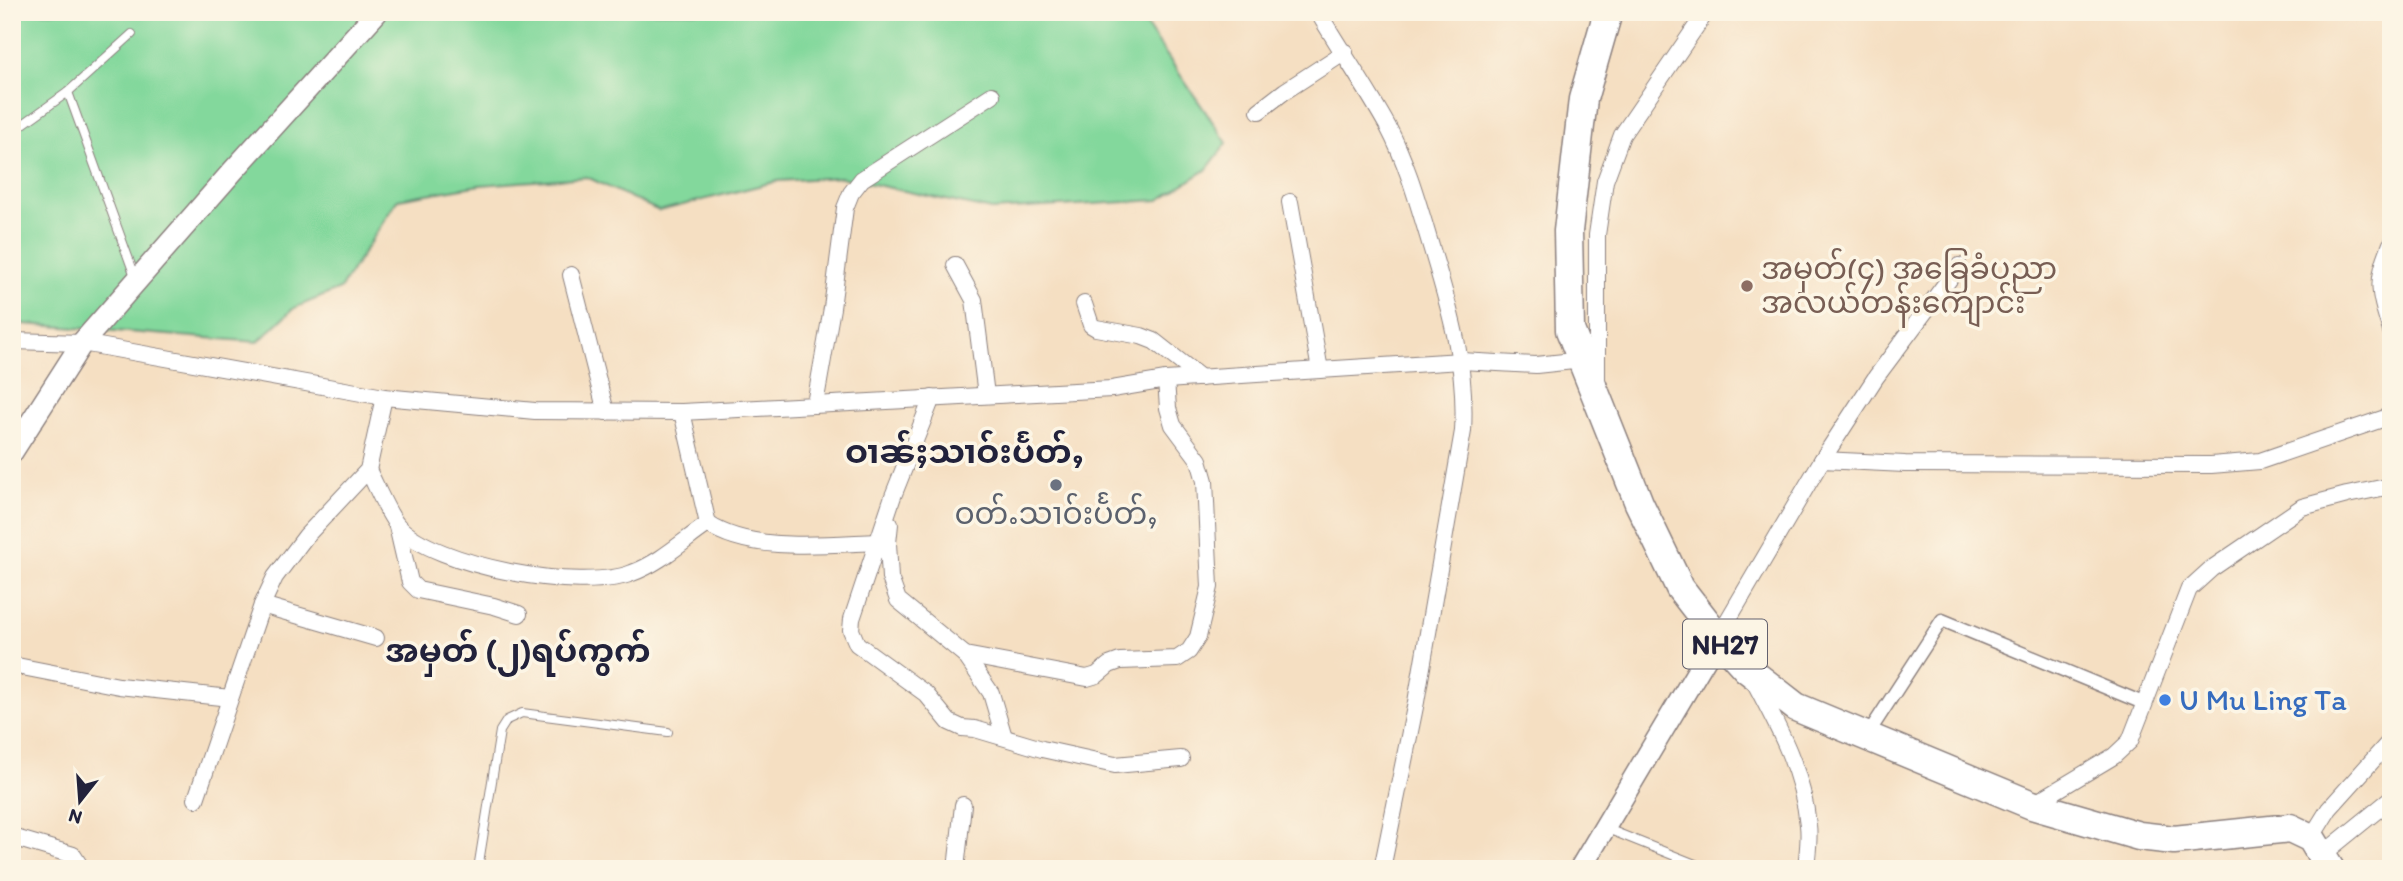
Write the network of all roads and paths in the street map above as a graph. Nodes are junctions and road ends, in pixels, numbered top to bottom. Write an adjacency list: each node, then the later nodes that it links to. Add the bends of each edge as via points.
1 (377, 12): 16 (street)
2 (1318, 12): 6 (street)
3 (1608, 12): 21 (highway, NH27, via 1583,99 1568,232 1570,330)
4 (1706, 12): 26 (street, via 1622,135 1605,181 1597,235)
5 (132, 34): 7 (lane)
6 (1345, 52): 9 (street); 22 (street, via 1389,130 1414,188 1449,302)
7 (68, 92): 10 (lane); 16 (lane)
8 (992, 94): 30 (street, via 862,178 851,193)
9 (1259, 111)
10 (12, 132)
11 (1290, 202): 23 (street)
12 (2391, 244): 18 (street, via 2381,267 2379,291)
13 (955, 265): 27 (street, via 974,300)
14 (1959, 266): 35 (street, via 1876,377)
15 (571, 275): 31 (street)
16 (136, 281): 20 (street)
17 (1084, 304): 24 (street, via 1091,325 1154,341)
18 (2391, 331)
19 (12, 341): 20 (street)
20 (82, 343): 28 (street); 34 (street)
21 (1583, 360): 22 (street, via 1536,365); 26 (highway, NH27)
22 (1461, 361): 23 (street); 67 (street, via 1463,431)
23 (1320, 370): 24 (street)
24 (1201, 378): 25 (street)
25 (1166, 380): 27 (street, via 1112,389); 46 (street, via 1173,425 1199,460 1205,481 1210,587 1198,637 1189,650 1177,659 1120,661 1087,678)
26 (1597, 394): 44 (highway, NH27, via 1639,503 1680,588)
27 (986, 395): 29 (street)
28 (384, 397): 31 (street, via 535,411); 36 (street)
29 (932, 398): 30 (street); 38 (street)
30 (815, 404): 32 (street)
31 (606, 412): 32 (street)
32 (682, 412): 39 (street)
33 (2391, 416): 35 (street, via 2260,461 2211,465)
34 (12, 452)
35 (1822, 460): 44 (street)
36 (368, 470): 40 (street); 42 (street, via 306,536 275,577)
37 (2391, 486): 50 (street, via 2302,508 2211,569 2189,589)
38 (893, 496): 41 (street); 46 (street, via 888,543 890,578 898,600)
39 (708, 524): 40 (street, via 662,558 629,575 576,580 521,574 467,561 424,546); 41 (street, via 742,537 777,543)
40 (397, 526): 43 (street, via 410,582 418,590)
41 (877, 542): 52 (street, via 852,619 857,644 926,694 949,722)
42 (262, 605): 45 (street); 49 (street)
43 (519, 614)
44 (1718, 637): 48 (highway, NH27); 60 (street)
45 (376, 638)
46 (965, 655): 52 (street, via 991,692)
47 (12, 665): 49 (street, via 119,686)
48 (1747, 669): 53 (highway, NH27, via 1796,707); 69 (street, via 1782,734 1804,790 1809,828)
49 (230, 698): 56 (street)
50 (2143, 703): 53 (street, via 1942,620); 59 (street, via 2130,741 2114,756)
51 (668, 732): 65 (lane, via 523,713 507,720 500,731)
52 (1004, 737): 55 (street, via 1115,765)
53 (1866, 737): 59 (highway, NH27)
54 (2391, 740): 62 (street, via 2329,808)
55 (1181, 758)
56 (196, 799)
57 (2391, 799): 62 (street)
58 (963, 805): 66 (street)
59 (2032, 805): 62 (highway, NH27, via 2140,836 2174,840 2290,828)
60 (1605, 828): 63 (lane); 68 (street)
61 (12, 837): 64 (street, via 73,855)
62 (2321, 854)
63 (1700, 866)
64 (82, 869)
65 (478, 869)
66 (956, 869)
67 (1382, 869)
68 (1580, 869)
69 (1806, 869)

